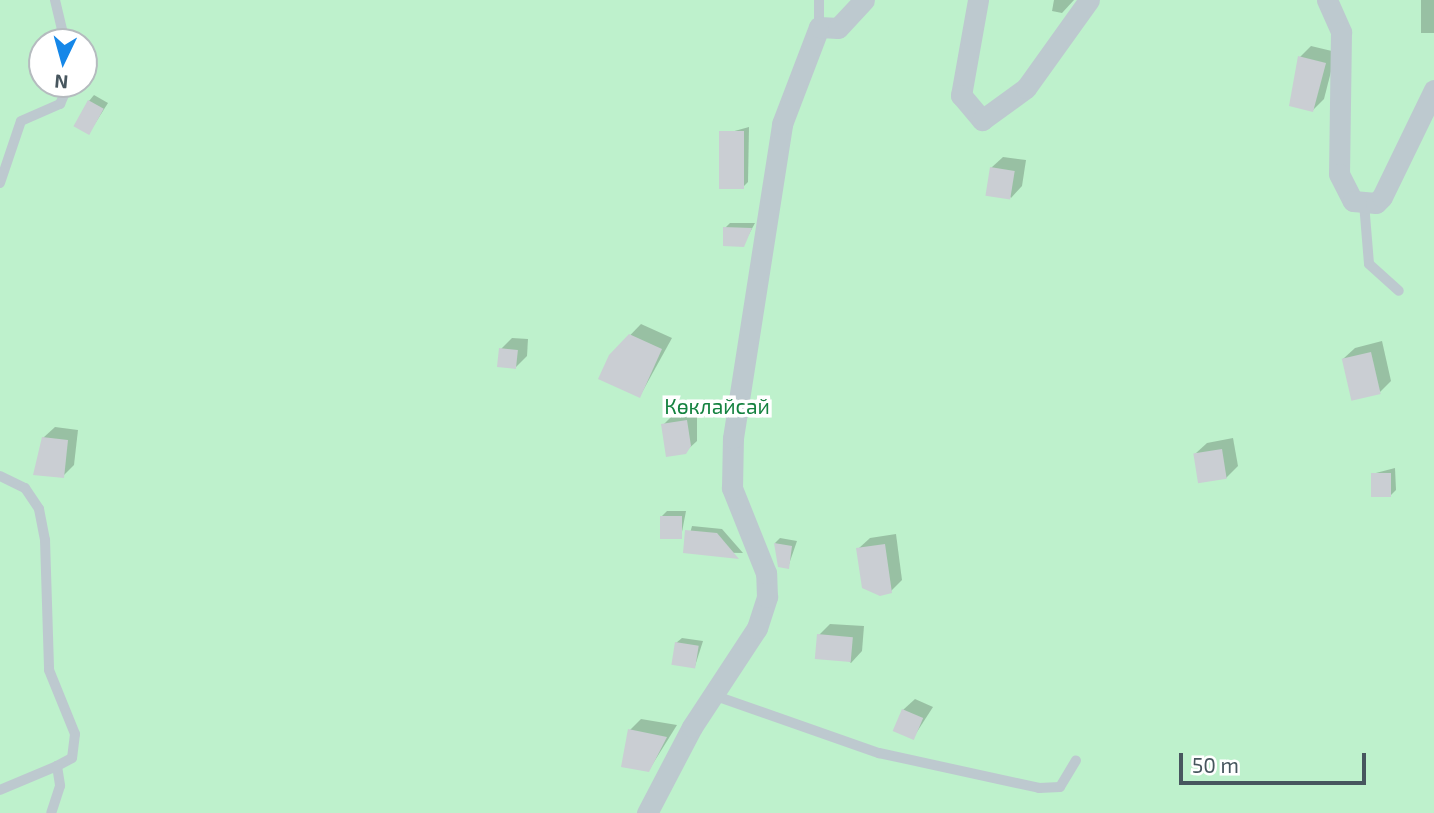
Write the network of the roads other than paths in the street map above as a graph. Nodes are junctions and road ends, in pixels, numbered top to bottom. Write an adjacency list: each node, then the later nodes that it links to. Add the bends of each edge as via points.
1 (55, 0): 8 (lane)
2 (819, 0): 7 (lane)
3 (864, 0): 7 (street, via 838,28)
4 (978, 0): 5 (street, via 961,95 982,120 1026,88)
5 (1088, 0)
6 (1327, 0): 12 (street, via 1341,32 1339,174 1348,196)
7 (819, 27): 15 (street, via 782,124 733,439 732,488 766,573 767,597 757,628)
8 (62, 28)
9 (1434, 90): 12 (street, via 1382,197)
10 (63, 98): 11 (lane, via 60,104 21,121)
11 (0, 183)
12 (1364, 203): 13 (lane, via 1368,264)
13 (1399, 291)
14 (0, 476): 17 (lane, via 25,488 39,509 45,540 49,670 75,734 72,758)
15 (713, 695): 16 (lane, via 879,753 1039,788 1060,787); 20 (street)
16 (1076, 760)
17 (57, 766): 18 (lane); 19 (lane, via 60,786)
18 (0, 790)
19 (51, 813)
20 (647, 813)

